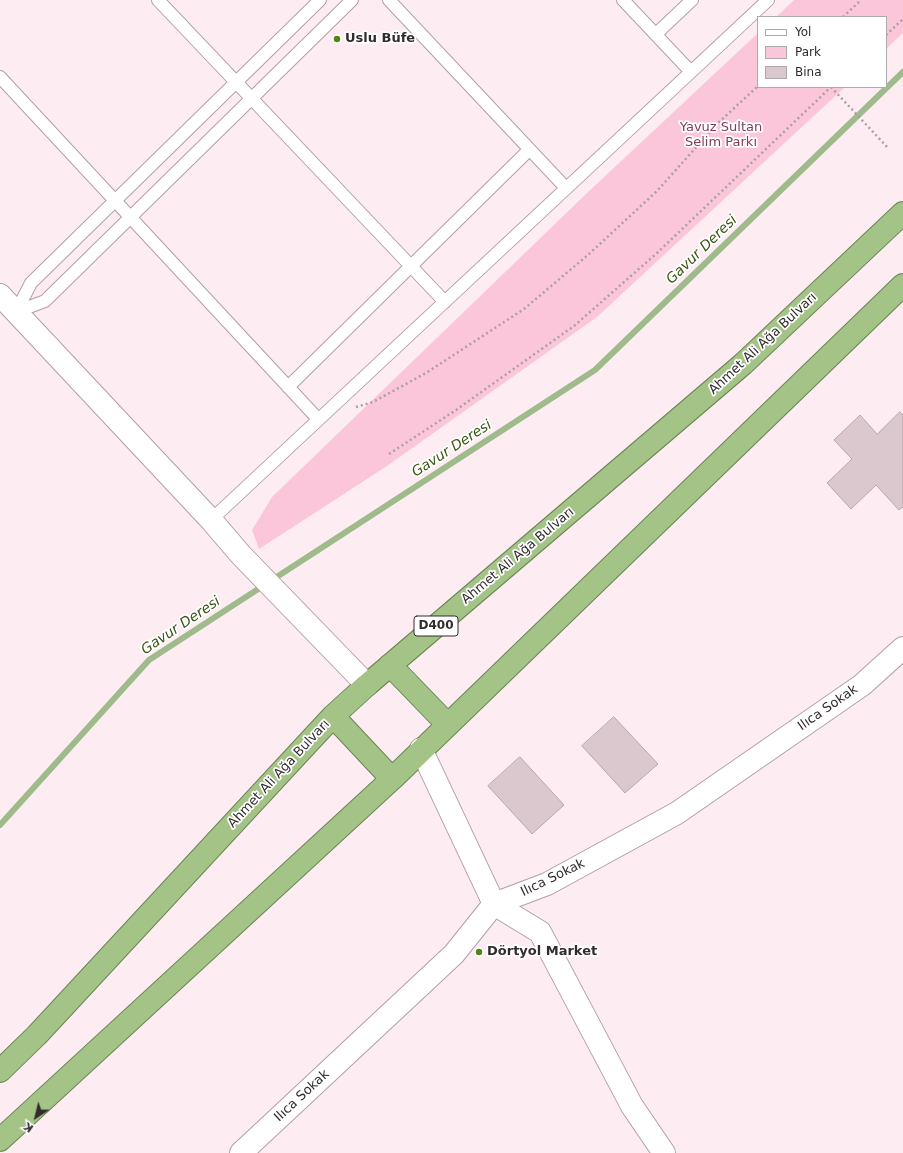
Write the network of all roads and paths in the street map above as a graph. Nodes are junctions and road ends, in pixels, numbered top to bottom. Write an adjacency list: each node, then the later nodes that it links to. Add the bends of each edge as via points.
1 (158, 0): 15 (lane)
2 (320, 0): 15 (lane)
3 (352, 0): 19 (lane)
4 (389, 0): 21 (lane)
5 (623, 0): 11 (lane)
6 (692, 0): 11 (lane)
7 (768, 0): 13 (lane)
8 (861, 0): 9 (path)
9 (843, 16)
10 (903, 19): 12 (path)
11 (656, 34): 13 (lane)
12 (887, 34)
13 (691, 72): 22 (lane)
14 (0, 77): 23 (lane)
15 (236, 82): 19 (lane); 23 (lane)
16 (757, 87): 32 (path, via 717,124 657,191 589,254 524,308 426,373 373,402)
17 (830, 88): 34 (path, via 657,253 574,326)
18 (832, 88): 20 (path)
19 (252, 99): 25 (lane); 26 (lane)
20 (888, 148)
21 (530, 150): 22 (lane); 26 (lane)
22 (566, 188): 29 (lane)
23 (116, 201): 25 (lane); 30 (lane, via 31,283)
24 (903, 213): 37 (highway, Ahmet Ali Ağa Bulvarı / D400, via 743,364)
25 (131, 218): 30 (lane, via 45,301); 31 (lane)
26 (411, 266): 29 (lane); 31 (lane)
27 (903, 285): 40 (highway)
28 (0, 294): 30 (street)
29 (445, 302): 33 (lane)
30 (16, 312): 35 (street)
31 (288, 387): 33 (lane)
32 (352, 408)
33 (318, 419): 35 (lane)
34 (389, 454)
35 (211, 520): 38 (street, via 241,555)
36 (903, 648): 43 (street, Ilıca Sokak, via 862,685 677,814 547,884)
37 (390, 665): 38 (highway, Ahmet Ali Ağa Bulvarı / D400); 40 (highway)
38 (367, 685): 39 (highway, Ahmet Ali Ağa Bulvarı / D400)
39 (333, 716): 42 (highway); 44 (highway, Ahmet Ali Ağa Bulvarı / D400, via 38,1035)
40 (448, 726): 41 (highway)
41 (421, 749): 42 (highway); 43 (street)
42 (392, 779): 45 (highway)
43 (494, 904): 46 (street, Ilıca Sokak, via 454,954); 47 (street, via 540,932 632,1106)
44 (0, 1071)
45 (0, 1140)
46 (241, 1153)
47 (664, 1153)

